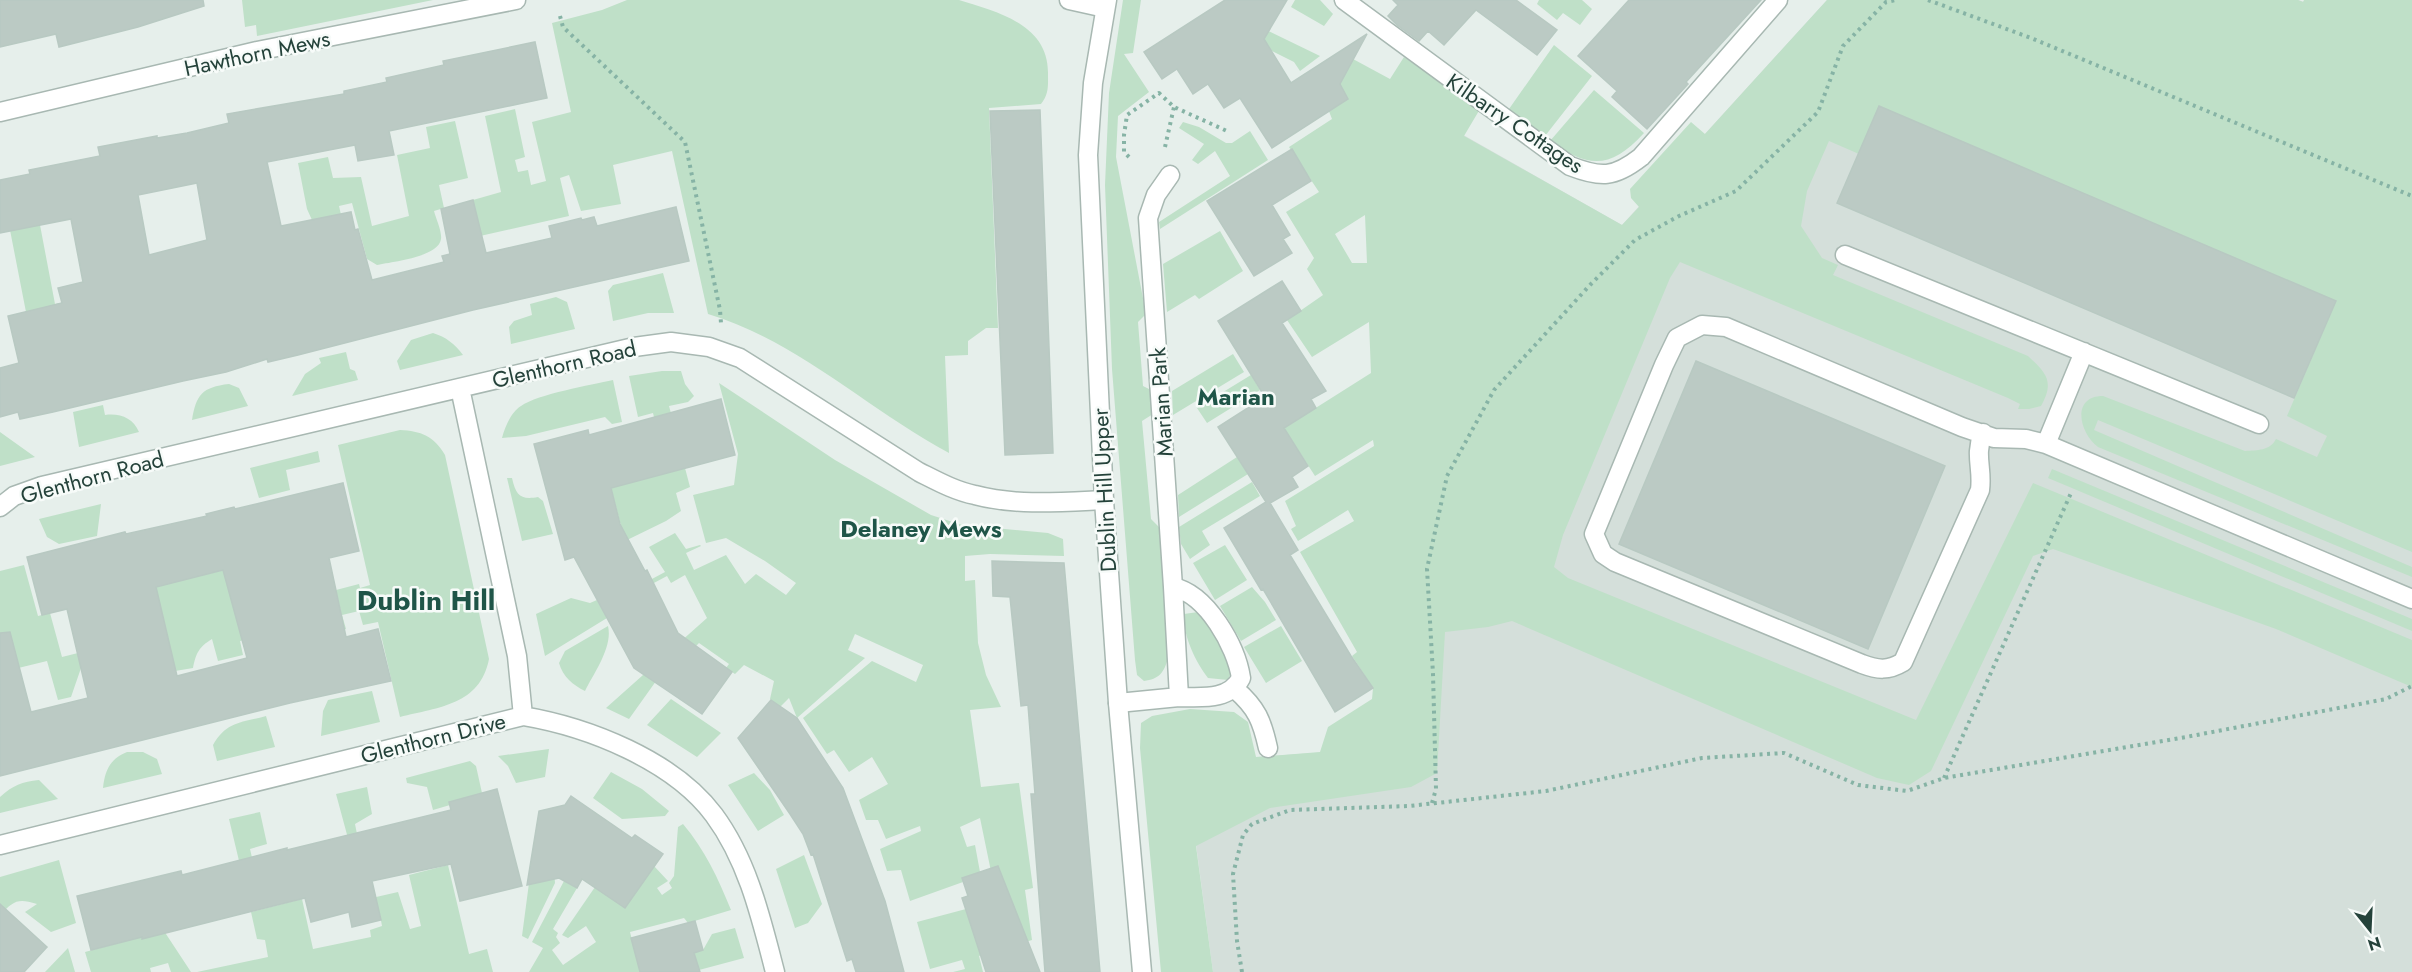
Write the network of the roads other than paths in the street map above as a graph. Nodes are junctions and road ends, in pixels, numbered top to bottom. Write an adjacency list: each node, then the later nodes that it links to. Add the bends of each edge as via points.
1 (516, 0): 6 (street, Hawthorn Mews, via 257,51)
2 (1069, 0): 5 (street)
3 (1344, 0): 4 (street, Kilbarry Cottages, via 1570,166 1591,174 1609,175 1627,169 1641,158)
4 (1778, 0)
5 (1106, 4): 14 (street, Dublin Hill Upper, via 1093,83 1088,155)
6 (0, 112)
7 (1170, 175): 16 (street, Marian Park, via 1156,195 1148,218)
8 (1845, 255): 9 (street)
9 (2084, 352): 11 (street); 13 (street)
10 (460, 388): 14 (street, Glenthorn Road, via 634,347 671,342 709,346 767,373 919,472 947,486 1000,500); 15 (street, Glenthorn Road, via 42,486 14,496); 21 (street, via 517,656)
11 (2259, 424)
12 (1983, 433): 12 (street, via 1962,428 1726,327 1702,325 1677,338 1594,534 1603,554 1615,562 1862,664 1890,669 1903,662 1980,490 1978,447); 13 (street, via 1994,438)
13 (2046, 444): 17 (street)
14 (1104, 500): 20 (street, Dublin Hill Upper)
15 (0, 507)
16 (1173, 587): 18 (street, via 1185,590 1207,607 1233,650 1241,678); 19 (street, Marian Park)
17 (2412, 599)
18 (1235, 689): 19 (street, via 1204,697); 22 (street, via 1250,702 1262,722)
19 (1179, 697): 20 (street)
20 (1118, 703): 25 (street, Dublin Hill Upper)
21 (523, 716): 23 (street, Glenthorn Drive); 24 (street, Glenthorn Drive, via 577,727 661,768 688,788 714,815 737,855 759,911)
22 (1268, 748)
23 (0, 845)
24 (775, 972)
25 (1142, 972)

